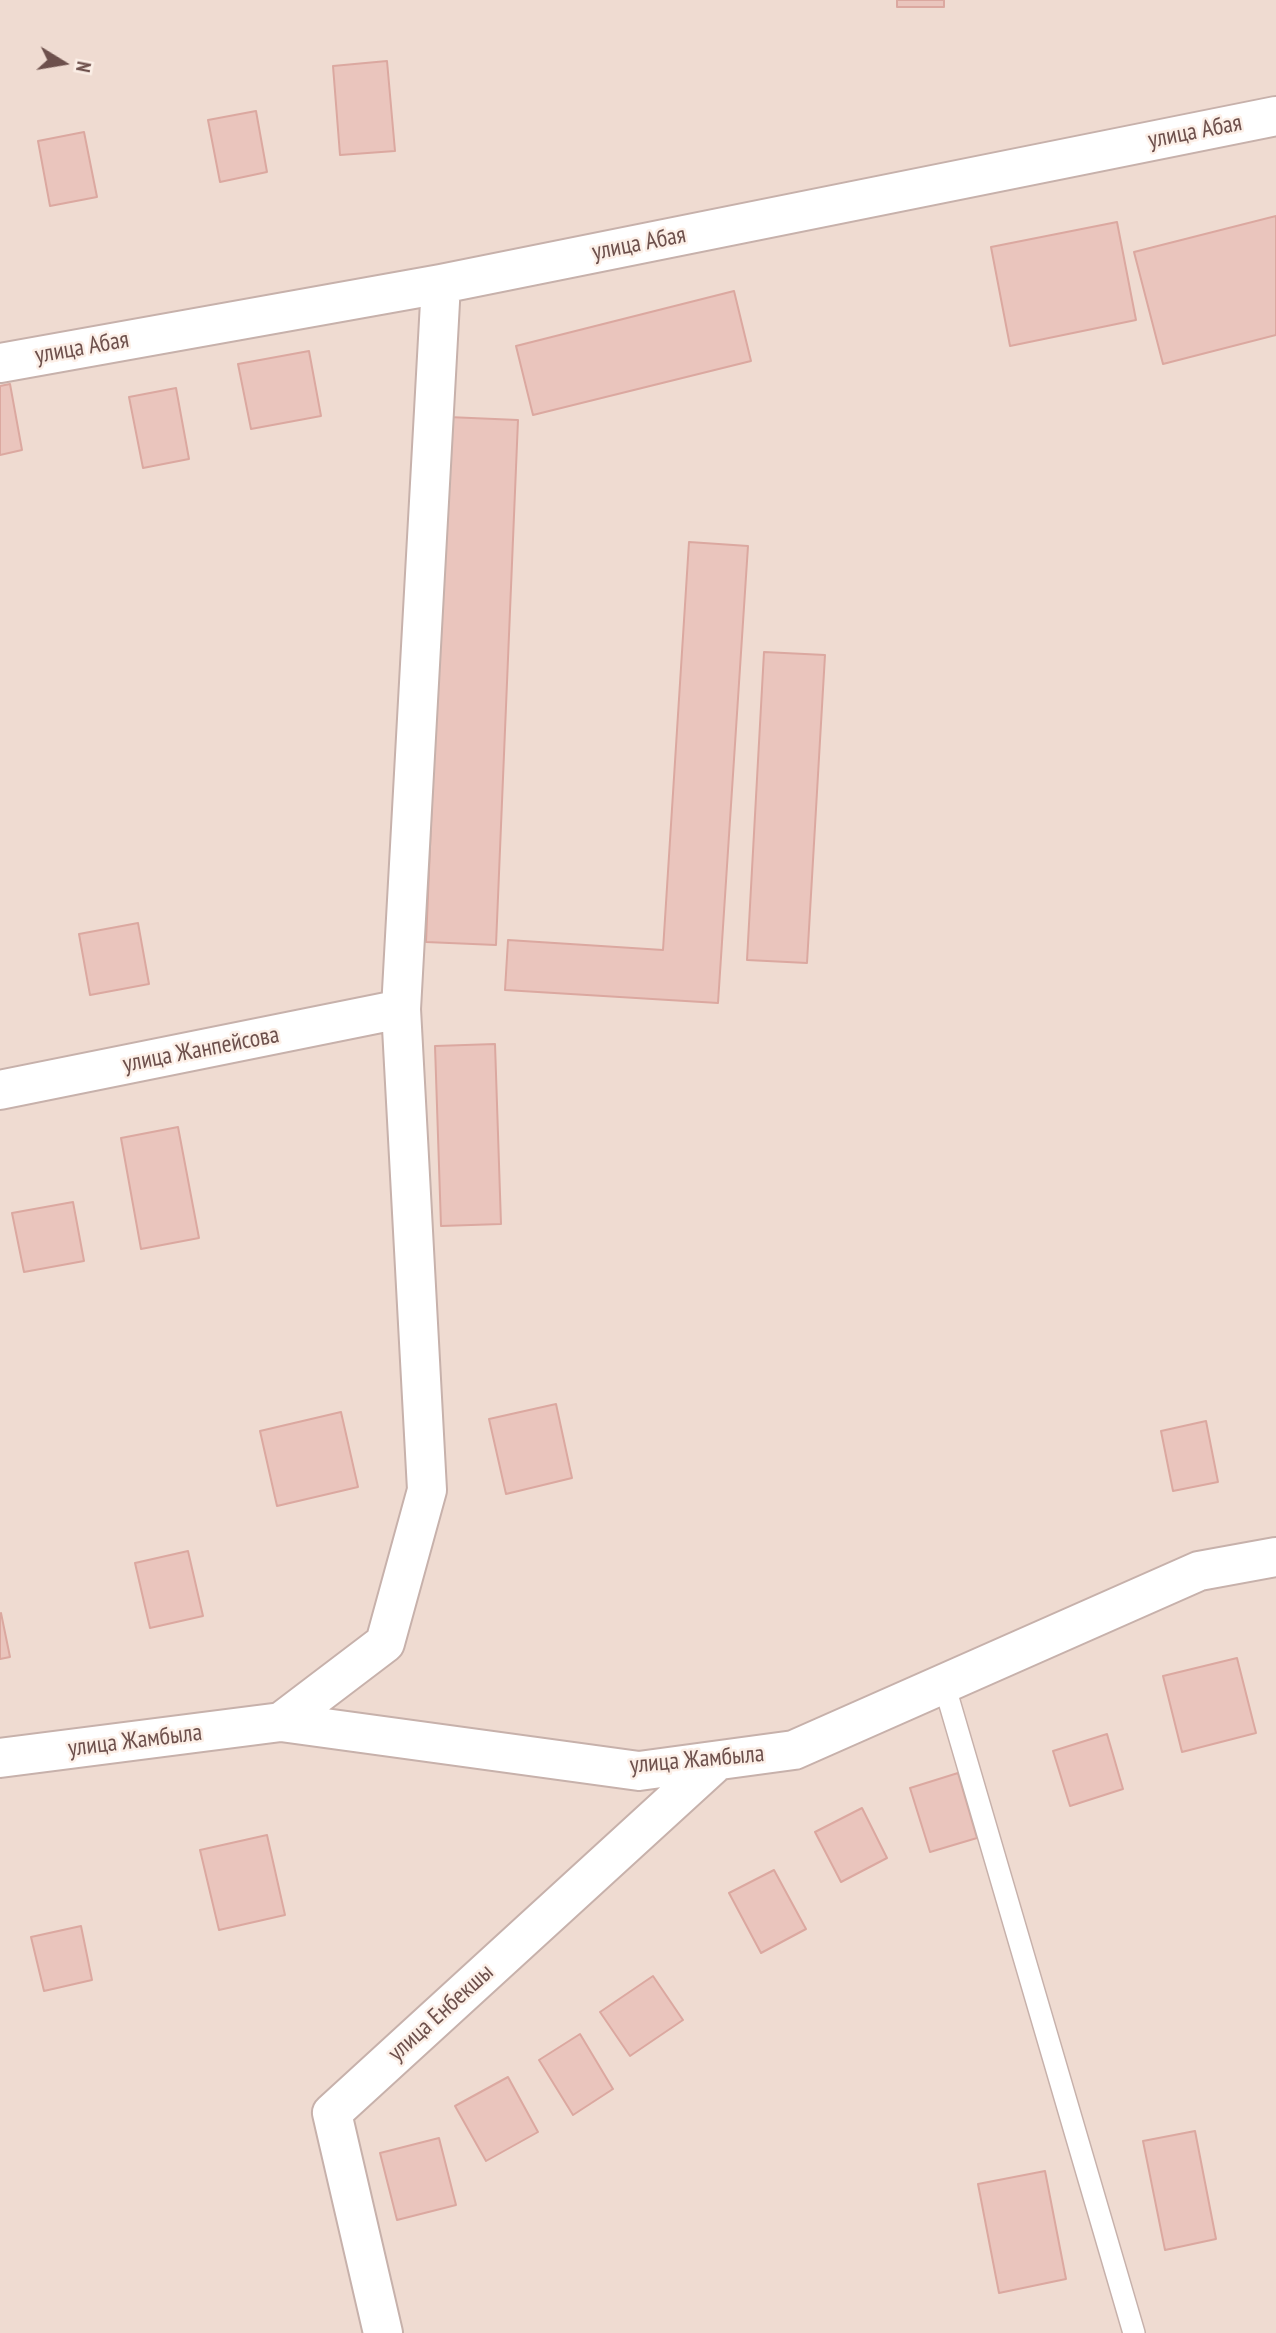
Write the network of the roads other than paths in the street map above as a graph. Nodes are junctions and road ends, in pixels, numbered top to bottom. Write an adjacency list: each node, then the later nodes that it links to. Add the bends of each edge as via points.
1 (1276, 116): 2 (street, улица Абая)
2 (441, 284): 3 (street, улица Абая); 4 (street)
3 (0, 363)
4 (401, 1009): 5 (street, улица Жанпейсова); 8 (street, via 427,1490 385,1643)
5 (0, 1090)
6 (1276, 1557): 7 (street, улица Жамбыла, via 1199,1571)
7 (944, 1684): 10 (street, улица Жамбыла, via 794,1750); 12 (lane)
8 (281, 1722): 9 (street, улица Жамбыла); 10 (street, улица Жамбыла, via 639,1771)
9 (0, 1758)
10 (717, 1760): 11 (street, улица Енбекшы, via 332,2113)
11 (383, 2333)
12 (1134, 2333)

